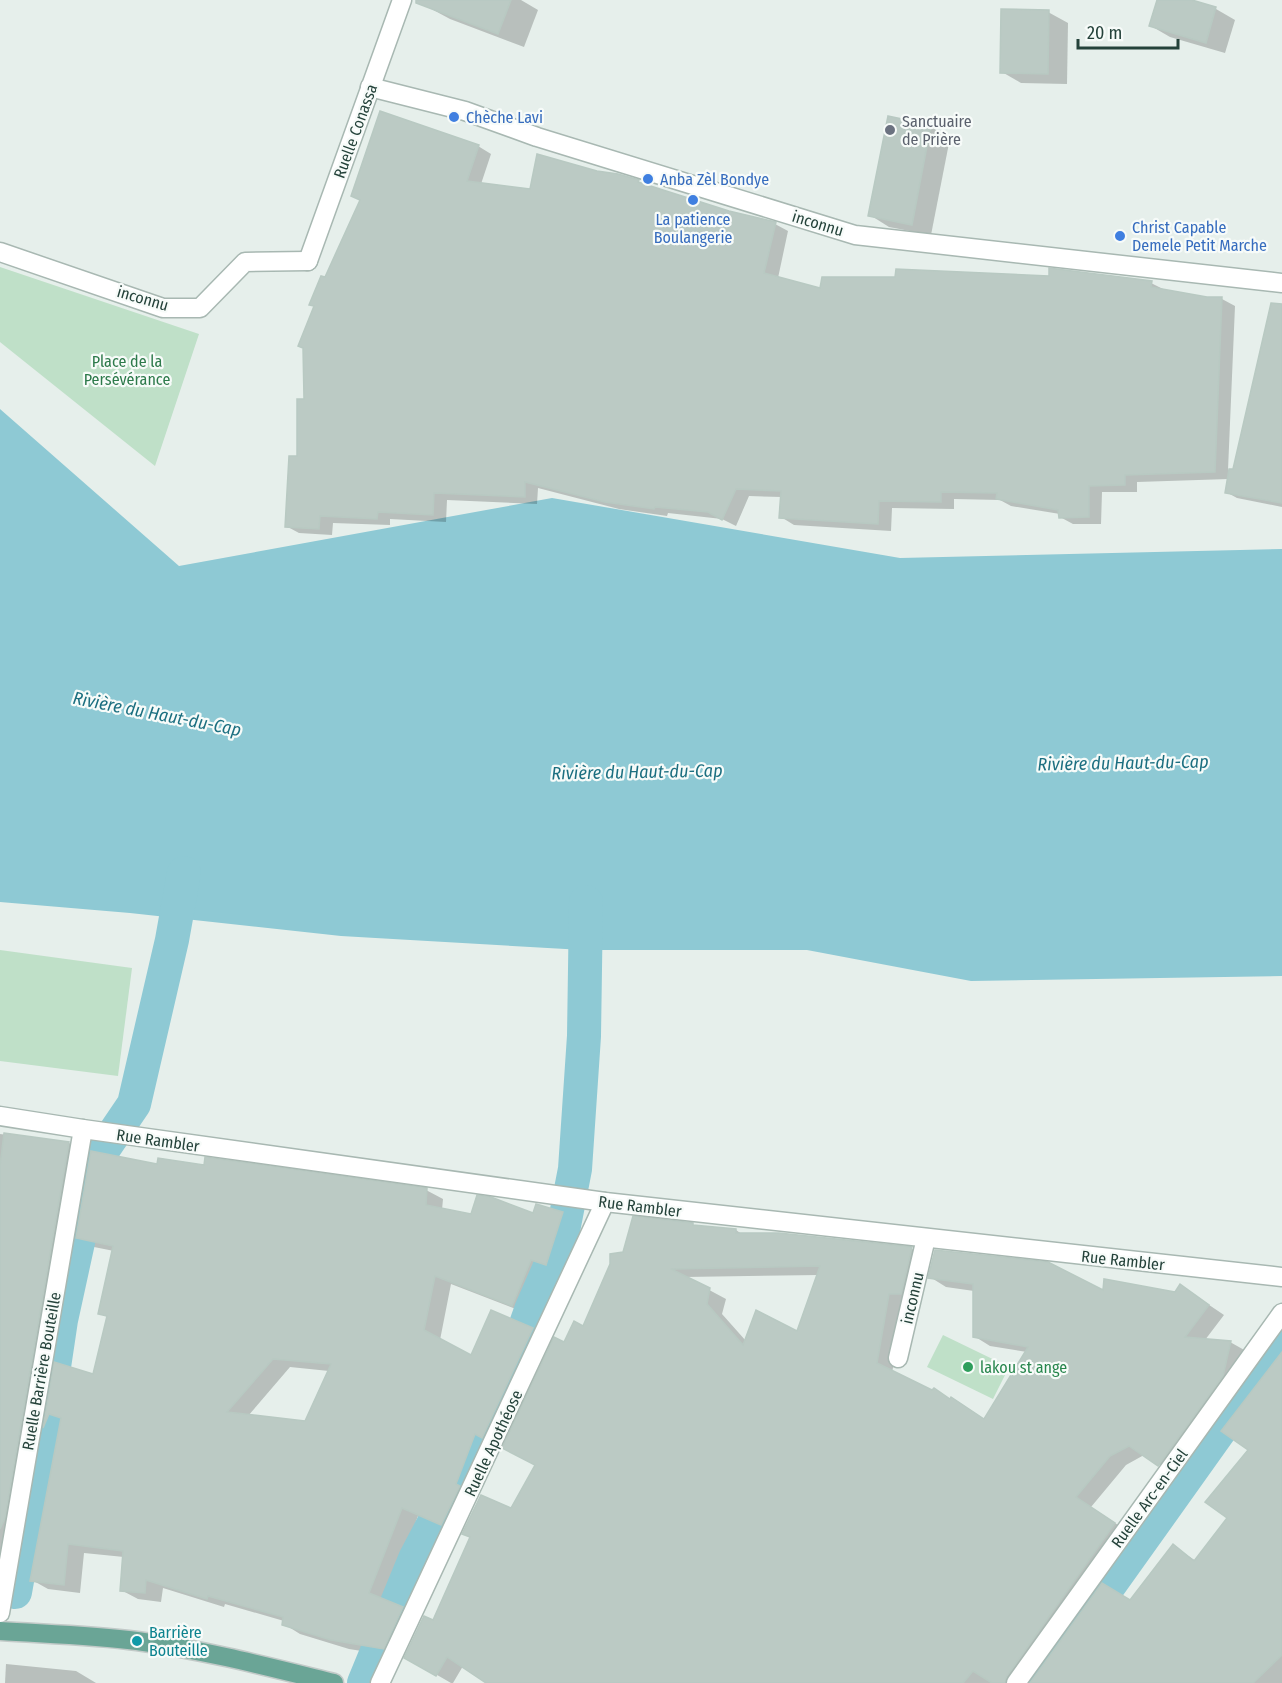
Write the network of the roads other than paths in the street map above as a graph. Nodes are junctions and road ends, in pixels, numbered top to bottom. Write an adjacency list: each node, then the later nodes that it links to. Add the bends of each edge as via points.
1 (402, 0): 2 (street, Ruelle Conassa)
2 (370, 87): 4 (street, Ruelle Conassa); 5 (street, inconnu, via 465,111 855,235)
3 (0, 252): 4 (street, inconnu, via 163,308 200,308 245,262)
4 (308, 261)
5 (1282, 284)
6 (0, 1116): 7 (street, Rue Rambler)
7 (83, 1130): 8 (street, Rue Rambler); 13 (street, Ruelle Barrière Bouteille)
8 (605, 1202): 9 (street, Rue Rambler); 16 (street, Ruelle Apothéose)
9 (926, 1238): 10 (street, Rue Rambler); 12 (street, inconnu)
10 (1282, 1277)
11 (1282, 1313): 17 (street, Ruelle Arc-en-Ciel)
12 (898, 1358)
13 (0, 1613)
14 (0, 1632): 15 (main road, via 137,1641 218,1655)
15 (334, 1683)
16 (380, 1683)
17 (1016, 1683)

